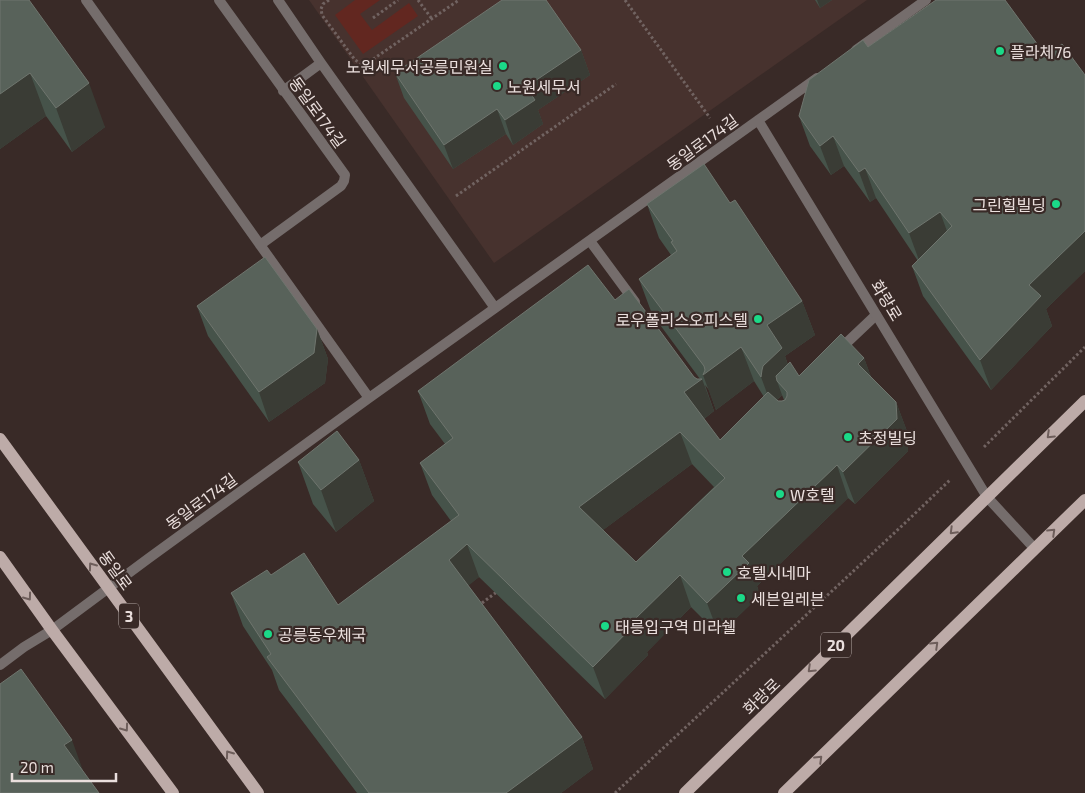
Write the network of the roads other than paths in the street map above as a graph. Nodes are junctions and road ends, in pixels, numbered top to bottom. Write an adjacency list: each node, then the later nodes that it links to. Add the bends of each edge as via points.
1 (219, 0): 8 (street, 동일로174길)
2 (278, 0): 6 (street, 동일로174길)
3 (926, 0): 5 (street)
4 (90, 1): 11 (street)
5 (846, 57)
6 (321, 63): 8 (street); 12 (street, 동일로174길)
7 (822, 74): 9 (street, 동일로174길)
8 (283, 91): 11 (street, 동일로174길, via 343,171 345,179 341,186)
9 (758, 120): 10 (street, 동일로174길); 14 (street, 화랑로)
10 (590, 241): 12 (street, 동일로174길); 13 (street)
11 (260, 245): 16 (street)
12 (495, 308): 16 (street, 동일로174길)
13 (642, 311)
14 (876, 315): 15 (street); 19 (street, 화랑로)
15 (834, 354)
16 (369, 398): 23 (street, 동일로174길)
17 (1085, 401): 19 (main road, 화랑로 / 20, one-way to 19)
18 (0, 439): 23 (main road, 동일로 / 3, one-way to 18)
19 (987, 497): 21 (street); 28 (main road, 화랑로 / 20, one-way to 28)
20 (1085, 500): 21 (main road, one-way to 20)
21 (1035, 549): 29 (main road, one-way to 21)
22 (0, 557): 24 (main road, one-way to 24)
23 (108, 588): 24 (street, 동일로174길); 27 (main road, 동일로 / 3, one-way to 23)
24 (52, 630): 25 (street, 동일로174길); 26 (main road, one-way to 26)
25 (0, 665)
26 (173, 793)
27 (258, 793)
28 (685, 793)
29 (784, 793)

